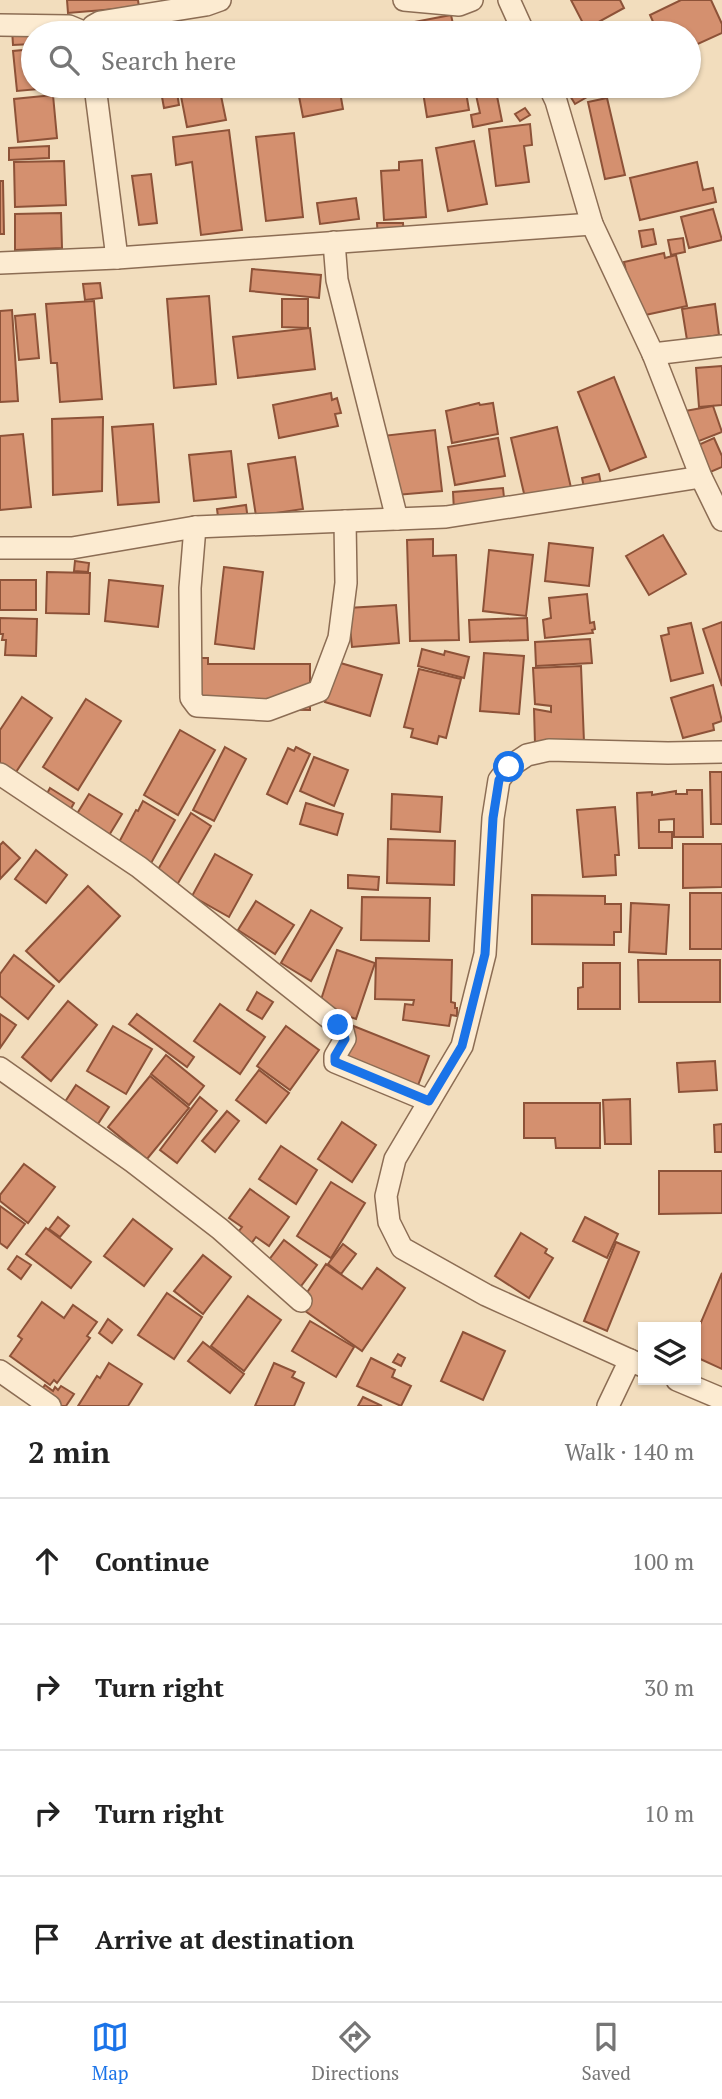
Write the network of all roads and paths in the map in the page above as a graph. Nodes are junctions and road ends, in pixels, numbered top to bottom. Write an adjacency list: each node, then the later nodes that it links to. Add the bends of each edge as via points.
1 (220, 0): 5 (street)
2 (404, 0): 3 (street, via 459,5)
3 (472, 0)
4 (509, 0): 6 (street)
5 (107, 21)
6 (519, 21)
7 (0, 25): 8 (street)
8 (21, 25)
9 (97, 98): 13 (street)
10 (555, 98): 11 (street)
11 (592, 224): 12 (street); 16 (street)
12 (334, 242): 13 (street); 18 (street, via 337,280)
13 (117, 258): 14 (street)
14 (0, 263)
15 (722, 346): 16 (street)
16 (653, 354): 17 (street)
17 (701, 477): 18 (street, via 446,517); 19 (street)
18 (397, 519): 20 (street)
19 (722, 520)
20 (345, 521): 21 (street); 21 (street, via 346,583 339,638 319,691 268,710 197,706 191,698 190,588)
21 (195, 527): 22 (street, via 72,548)
22 (0, 548)
23 (722, 752): 26 (street, via 549,750 527,755 509,767 499,780 493,818 485,954 462,1046)
24 (0, 774): 26 (street, via 139,867 338,1025 345,1039 335,1062)
25 (0, 1068): 27 (street, via 220,1229)
26 (429, 1101): 28 (street, via 395,1159 386,1196 389,1222 402,1248 486,1295)
27 (301, 1301)
28 (637, 1363): 33 (street)
29 (0, 1371): 32 (street)
30 (689, 1385): 31 (street)
31 (722, 1399)
32 (50, 1406)
33 (608, 1406)

